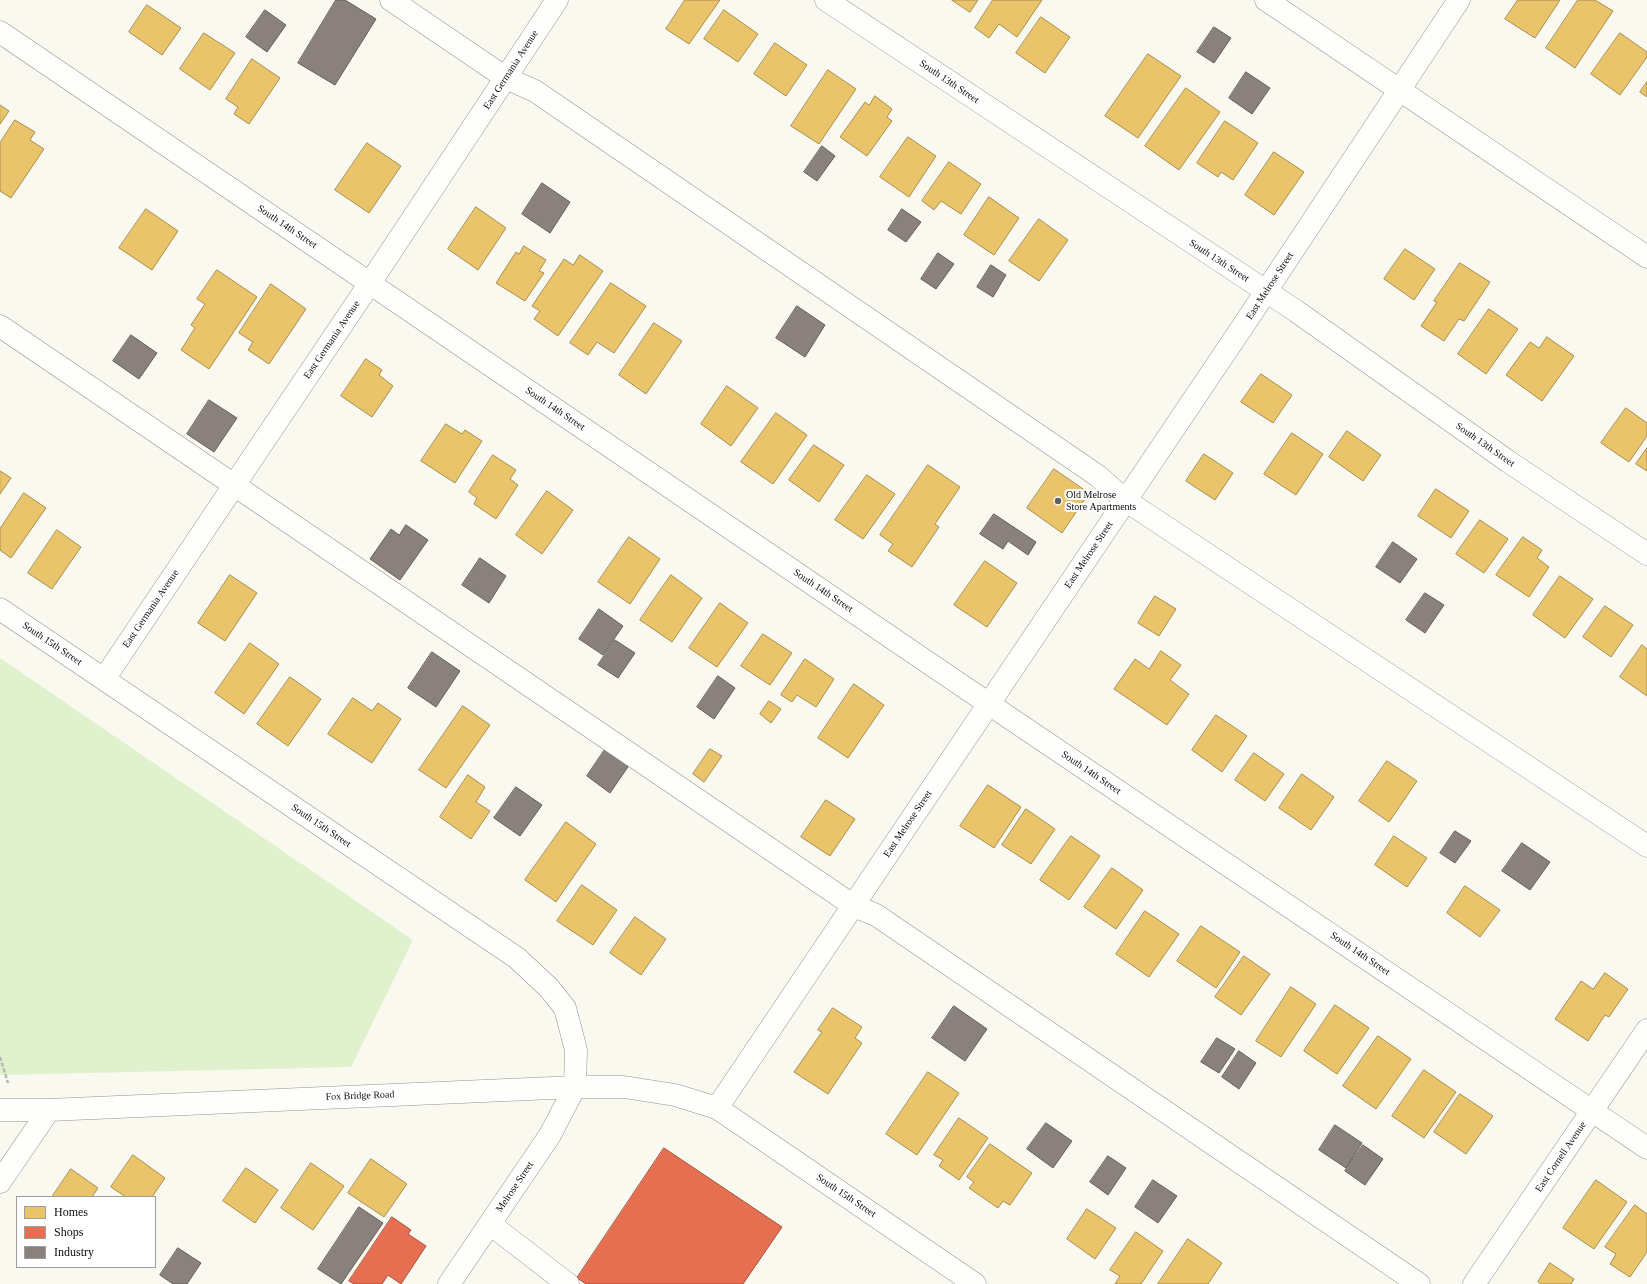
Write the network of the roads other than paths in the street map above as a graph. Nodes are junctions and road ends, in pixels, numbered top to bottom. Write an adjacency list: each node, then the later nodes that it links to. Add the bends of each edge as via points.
1 (391, 0): 7 (street)
2 (557, 0): 7 (street, East Germania Avenue)
3 (826, 0): 11 (street, South 13th Street)
4 (1266, 0): 8 (street)
5 (1459, 0): 8 (street, East Melrose Street)
6 (0, 32): 10 (street, South 14th Street)
7 (506, 78): 10 (street, East Germania Avenue); 14 (street, via 535,91 555,104 1098,476)
8 (1399, 90): 9 (street); 11 (street, East Melrose Street)
9 (1647, 257)
10 (370, 283): 13 (street, East Germania Avenue); 18 (street, South 14th Street)
11 (1266, 292): 14 (street, East Melrose Street); 15 (street, South 13th Street, via 1509,462)
12 (0, 326): 13 (street)
13 (234, 485): 17 (street, East Germania Avenue); 20 (street)
14 (1125, 500): 18 (street, East Melrose Street); 19 (street)
15 (1647, 554)
16 (0, 609): 17 (street, South 15th Street)
17 (104, 679): 22 (street, South 15th Street, via 517,958 549,988 565,1008 576,1050)
18 (989, 704): 20 (street, East Melrose Street); 26 (street, South 14th Street)
19 (1647, 846)
20 (854, 906): 23 (street, East Melrose Street); 33 (street, via 876,915)
21 (1647, 1030): 26 (street, East Cornell Avenue)
22 (576, 1087): 23 (street, Fox Bridge Road, via 632,1088 676,1095); 25 (street, Fox Bridge Road); 29 (street, Melrose Street, via 550,1136)
23 (717, 1108): 30 (street, South 15th Street)
24 (0, 1110): 25 (street, Fox Bridge Road)
25 (48, 1110): 28 (street)
26 (1592, 1111): 27 (street, South 14th Street); 34 (street, East Cornell Avenue)
27 (1647, 1148)
28 (0, 1182)
29 (490, 1224): 31 (street, Melrose Street); 32 (street)
30 (969, 1282)
31 (449, 1284)
32 (568, 1284)
33 (1419, 1284)
34 (1474, 1284)

